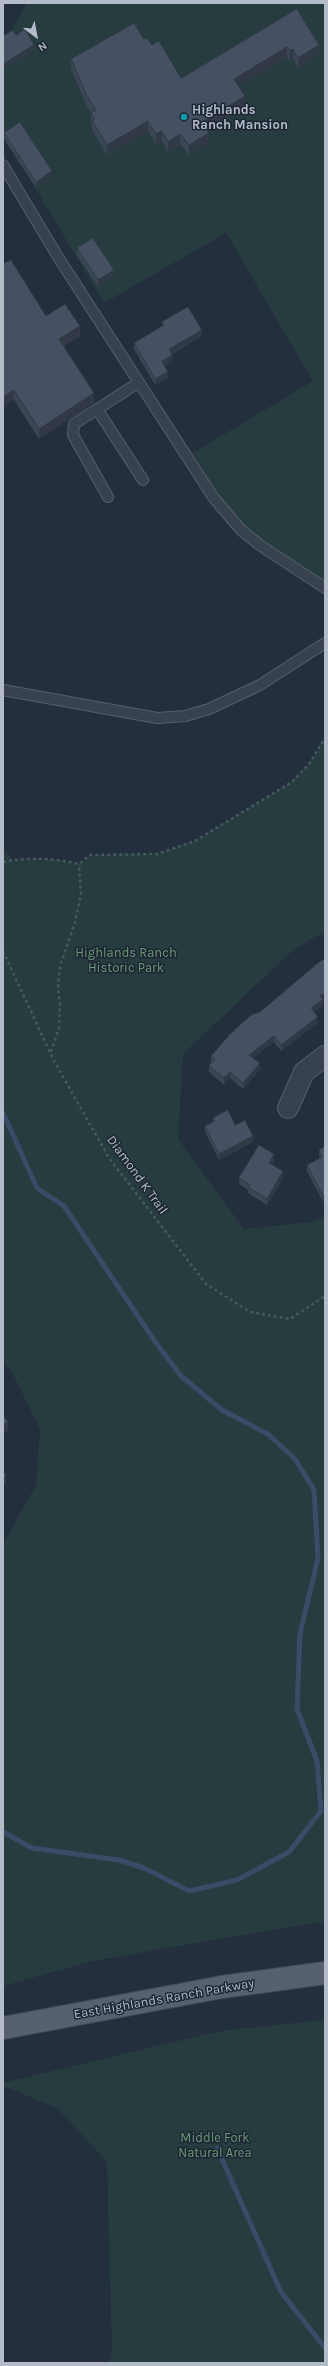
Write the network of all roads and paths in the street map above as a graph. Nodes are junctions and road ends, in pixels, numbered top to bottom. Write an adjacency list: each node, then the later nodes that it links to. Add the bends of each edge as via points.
1 (3, 165): 2 (lane)
2 (138, 383): 3 (lane); 6 (lane, via 212,497 241,530)
3 (97, 408): 4 (lane); 5 (lane, via 74,424 73,435)
4 (143, 480)
5 (108, 497)
6 (325, 588)
7 (325, 643): 8 (lane, via 260,685 209,709 184,716 157,718)
8 (3, 690)
9 (325, 738): 11 (path, via 310,764 292,782 195,841 157,854 90,854)
10 (3, 862): 11 (path, via 29,858)
11 (79, 864): 13 (path, via 81,894 75,922 60,966 59,1028)
12 (3, 951): 13 (path, Diamond K Trail)
13 (50, 1052): 16 (path, Diamond K Trail, via 109,1158 206,1284 250,1312 290,1319)
14 (325, 1056): 15 (street, via 304,1072)
15 (288, 1108)
16 (325, 1296)
17 (325, 1973): 18 (main road, East Highlands Ranch Parkway, via 222,1987)
18 (3, 2028)

